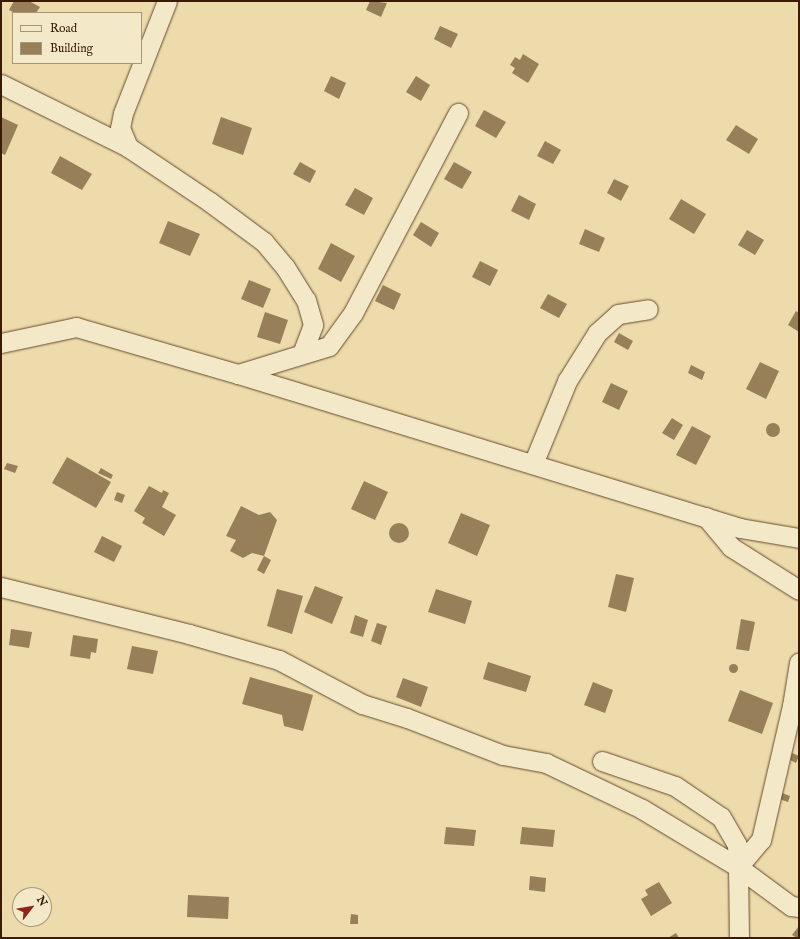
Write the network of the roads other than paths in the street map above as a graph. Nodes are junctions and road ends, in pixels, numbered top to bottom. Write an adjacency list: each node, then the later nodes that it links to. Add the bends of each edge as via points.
1 (167, 1): 4 (street, via 123,113 120,128)
2 (1, 84): 4 (street)
3 (458, 113): 7 (street, via 353,313 329,346)
4 (128, 147): 7 (street, via 264,242 285,267 306,300 313,325)
5 (648, 309): 9 (street, via 618,314 597,333 567,381)
6 (1, 343): 8 (street, via 76,327)
7 (302, 354): 8 (street)
8 (238, 374): 9 (street)
9 (533, 464): 10 (street)
10 (706, 517): 11 (street, via 740,528); 13 (street, via 731,547)
11 (799, 538)
12 (1, 587): 16 (street, via 190,634 279,660 362,704 407,718 503,755 546,763 642,809)
13 (799, 590)
14 (799, 663): 16 (street, via 792,706 761,840)
15 (602, 761): 16 (street, via 675,786 721,817 738,845)
16 (738, 867): 17 (street, via 791,906); 18 (street)
17 (799, 907)
18 (739, 938)

